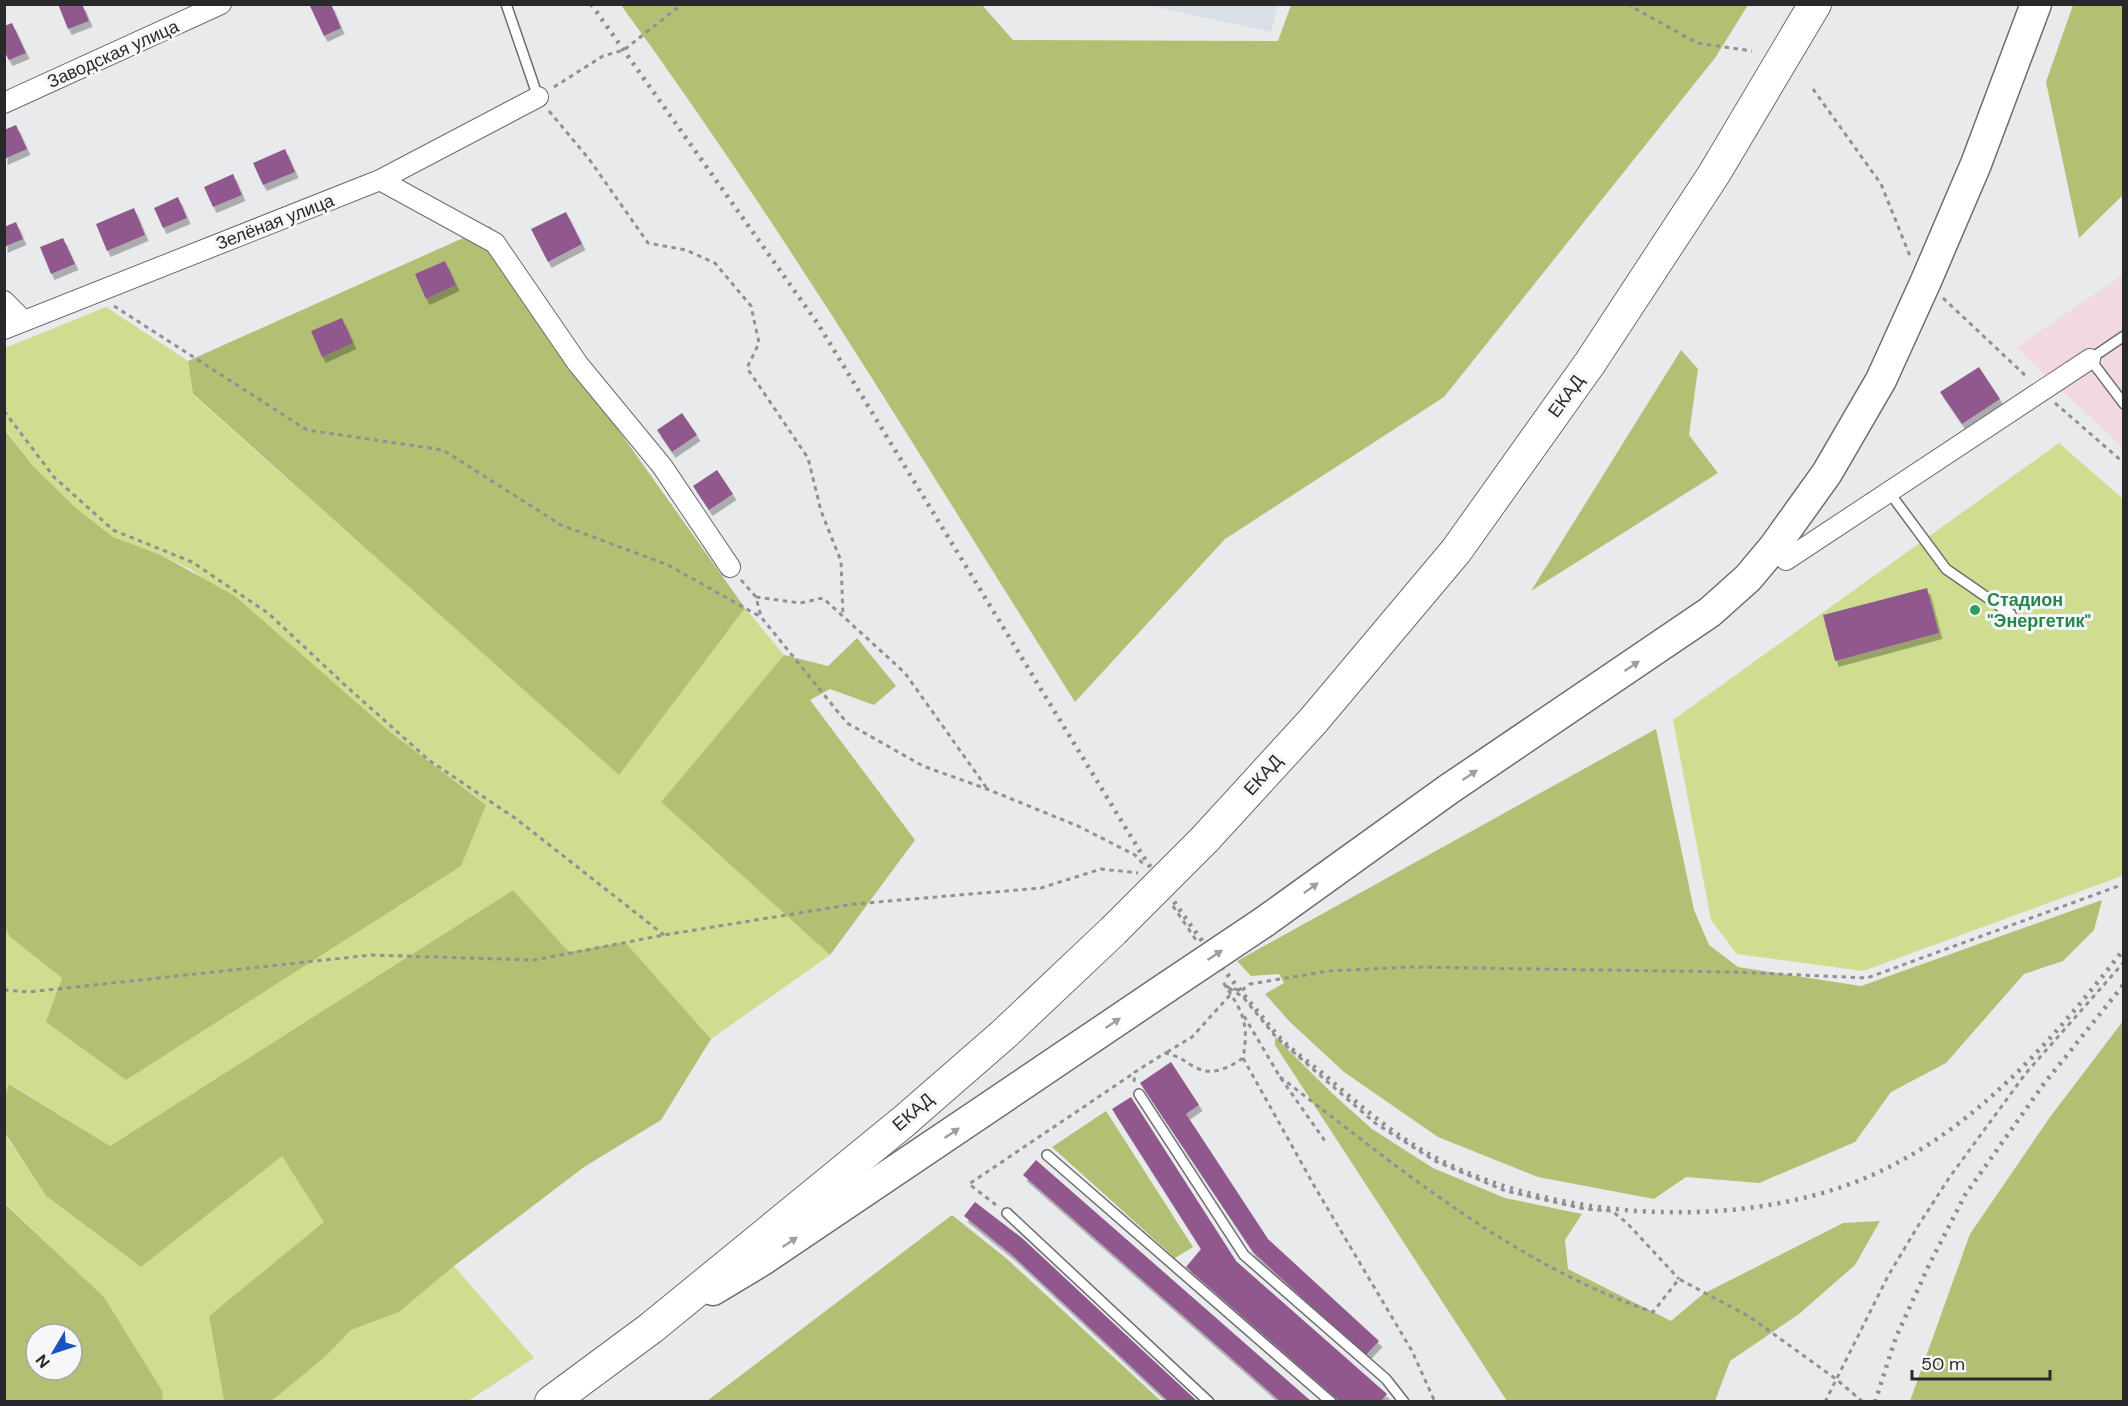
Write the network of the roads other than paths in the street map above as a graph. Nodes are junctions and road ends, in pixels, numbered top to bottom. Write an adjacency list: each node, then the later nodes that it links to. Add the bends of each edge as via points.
1 (221, 4): 6 (street, Заводская улица)
2 (506, 4): 5 (lane)
3 (1815, 4): 21 (highway, ЕКАД, bridge, via 1714,174 1590,363 1456,551 1312,721 1205,839 1004,1034)
4 (2036, 4): 15 (main road, via 1976,164 1881,380 1827,473)
5 (538, 98): 7 (street, Зелёная улица)
6 (4, 103)
7 (380, 180): 9 (street, Зелёная улица); 16 (street, via 495,243 578,364 662,466)
8 (4, 301): 9 (street)
9 (24, 321): 10 (street, Зелёная улица)
10 (4, 329)
11 (2124, 336): 12 (lane)
12 (2090, 359): 13 (lane); 14 (street)
13 (2124, 404)
14 (1889, 492): 15 (street, via 1786,560); 17 (lane, via 1946,569)
15 (1774, 547): 21 (main road, one-way to 15, bridge, via 761,1261 1264,922 1449,789 1604,686 1710,612 1748,578)
16 (730, 567)
17 (2011, 614)
18 (1139, 1094): 25 (lane, via 1244,1255 1386,1379)
19 (1047, 1155): 24 (lane)
20 (1007, 1213): 23 (lane)
21 (651, 1328): 22 (highway, ЕКАД)
22 (550, 1401)
23 (1209, 1401)
24 (1331, 1401)
25 (1404, 1401)

